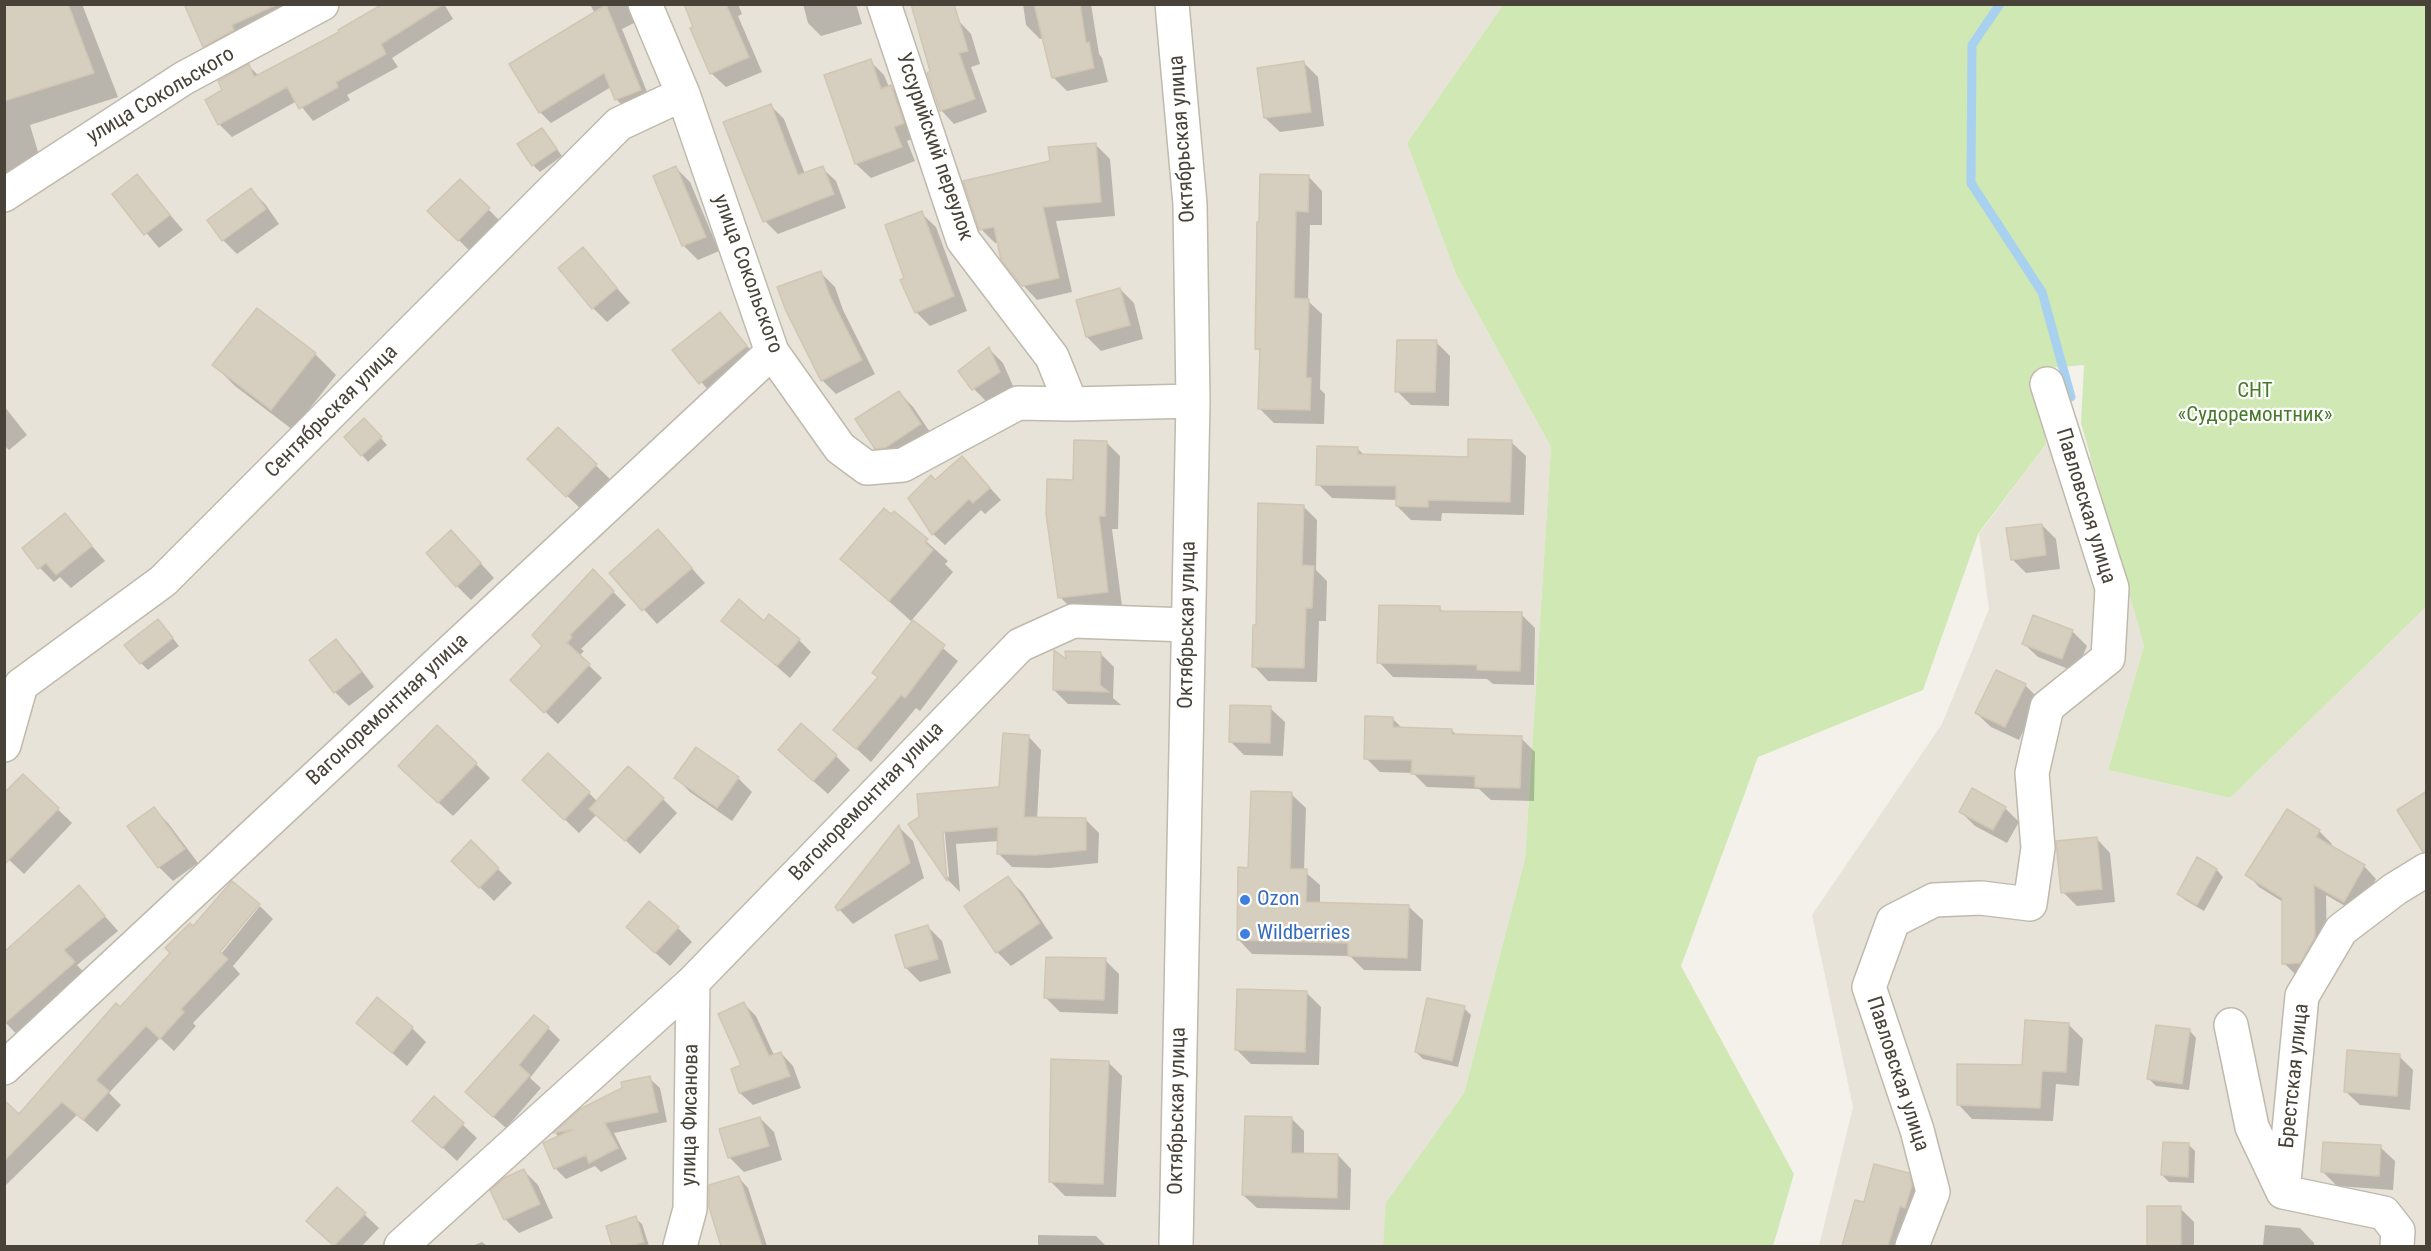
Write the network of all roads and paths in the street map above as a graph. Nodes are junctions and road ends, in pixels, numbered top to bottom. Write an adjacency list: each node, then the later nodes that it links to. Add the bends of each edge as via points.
1 (322, 4): 6 (street, улица Сокольского, via 184,78)
2 (645, 4): 5 (street, улица Сокольского)
3 (884, 4): 10 (street, Уссурийский переулок, via 963,240 1052,357)
4 (1172, 4): 9 (street, Октябрьская улица, via 1190,204)
5 (683, 94): 7 (street, улица Сокольского); 12 (street, Сентябрьская улица, via 619,124 163,581 21,685)
6 (4, 195)
7 (772, 352): 10 (street, улица Сокольского, via 840,448 867,468 903,465 1018,403); 16 (street, Вагоноремонтная улица)
8 (2047, 384): 21 (street, Павловская улица, via 2112,588 2108,658 2047,707 2032,773 2038,848 2030,904 1981,898 1934,900 1893,921 1869,987 1934,1192)
9 (1193, 401): 10 (street, улица Сокольского); 11 (street, Октябрьская улица)
10 (1071, 404)
11 (1188, 625): 14 (street, Вагоноремонтная улица, via 1073,621 1020,645); 20 (street, Октябрьская улица)
12 (4, 745)
13 (2427, 870): 17 (street, Брестская улица, via 2341,930 2302,996)
14 (693, 982): 18 (street, Вагоноремонтная улица); 19 (street, улица Фисанова, via 690,1209)
15 (2231, 1025): 17 (street, Брестская улица, via 2252,1127)
16 (4, 1068)
17 (2283, 1192): 22 (street, via 2384,1213 2398,1231)
18 (400, 1246)
19 (680, 1246)
20 (1176, 1246)
21 (1912, 1246)
22 (2397, 1246)

